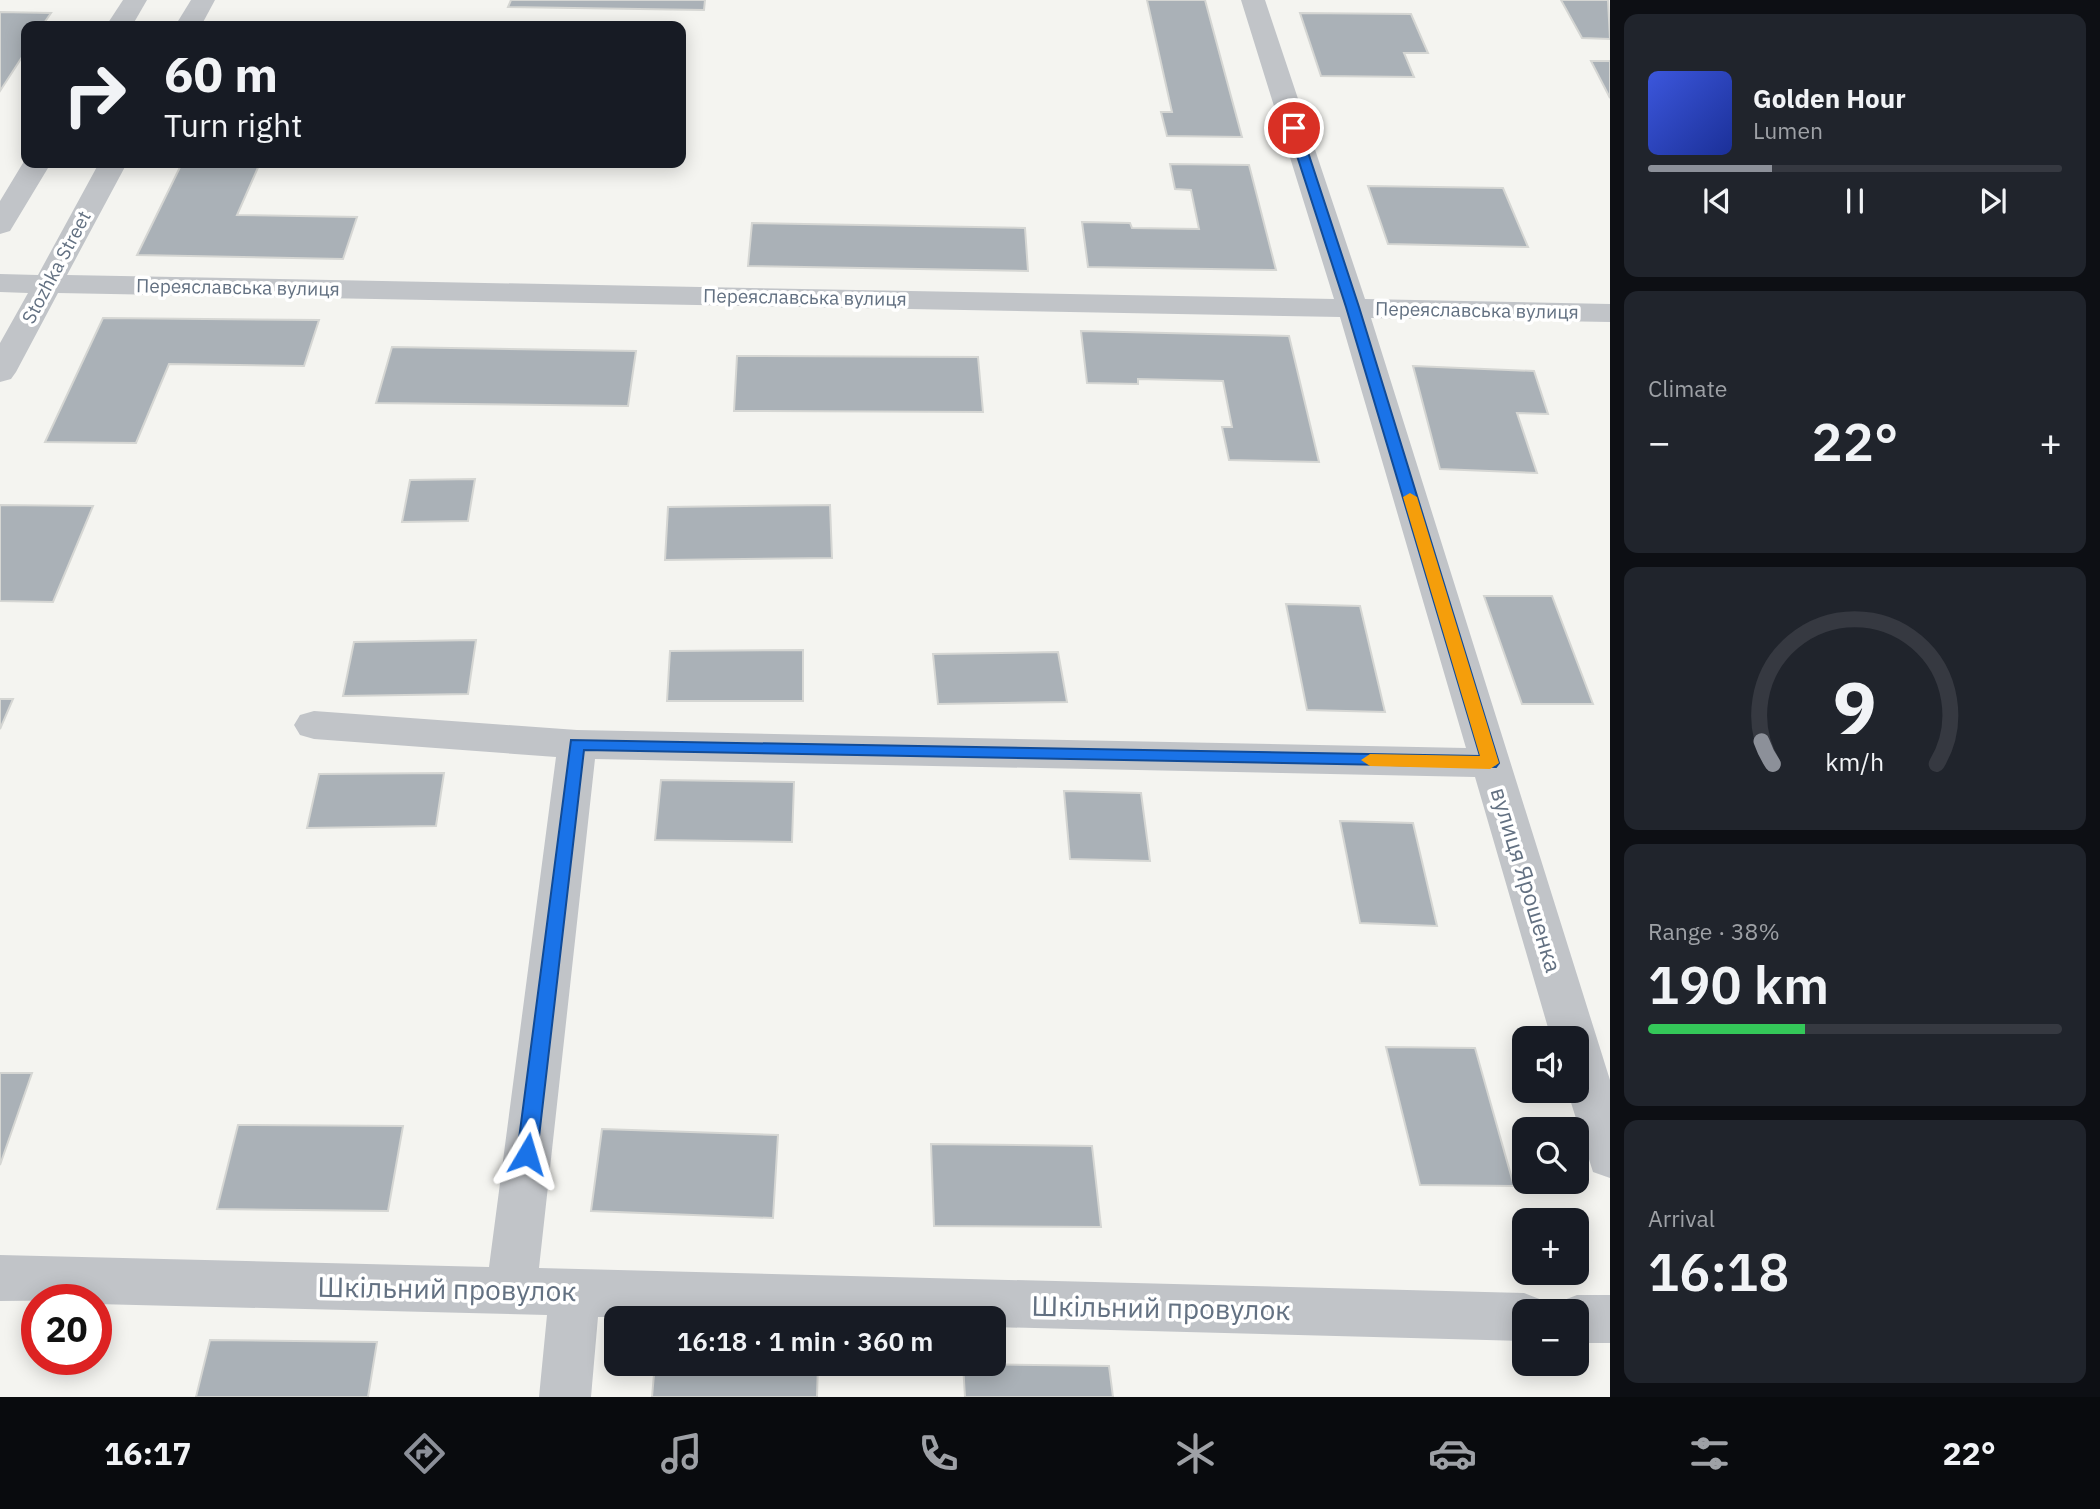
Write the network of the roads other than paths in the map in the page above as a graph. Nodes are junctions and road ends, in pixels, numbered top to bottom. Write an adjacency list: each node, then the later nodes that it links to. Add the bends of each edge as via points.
1 (135, 0): 4 (street)
2 (203, 0): 5 (street)
3 (1253, 0): 11 (street, вулиця Ярошенка)
4 (122, 21)
5 (191, 21)
6 (34, 168): 8 (street)
7 (110, 168): 10 (street, Stozhka Street)
8 (0, 225)
9 (0, 283): 10 (street, Переяславська вулиця)
10 (45, 284): 11 (street, Переяславська вулиця); 13 (street, Stozhka Street)
11 (1352, 307): 12 (street, Переяславська вулиця); 16 (street, вулиця Ярошенка)
12 (1610, 313)
13 (0, 372)
14 (314, 725): 15 (street)
15 (577, 744): 16 (street); 21 (street)
16 (1490, 763): 17 (street, вулиця Ярошенка)
17 (1570, 1026)
18 (1589, 1087): 19 (street)
19 (1610, 1157)
20 (0, 1278): 21 (street, Шкільний провулок)
21 (511, 1291): 22 (street, Шкільний провулок)
22 (575, 1293): 23 (street, Шкільний провулок); 26 (street)
23 (1512, 1317)
24 (1589, 1318): 25 (street)
25 (1610, 1319)
26 (565, 1397)

